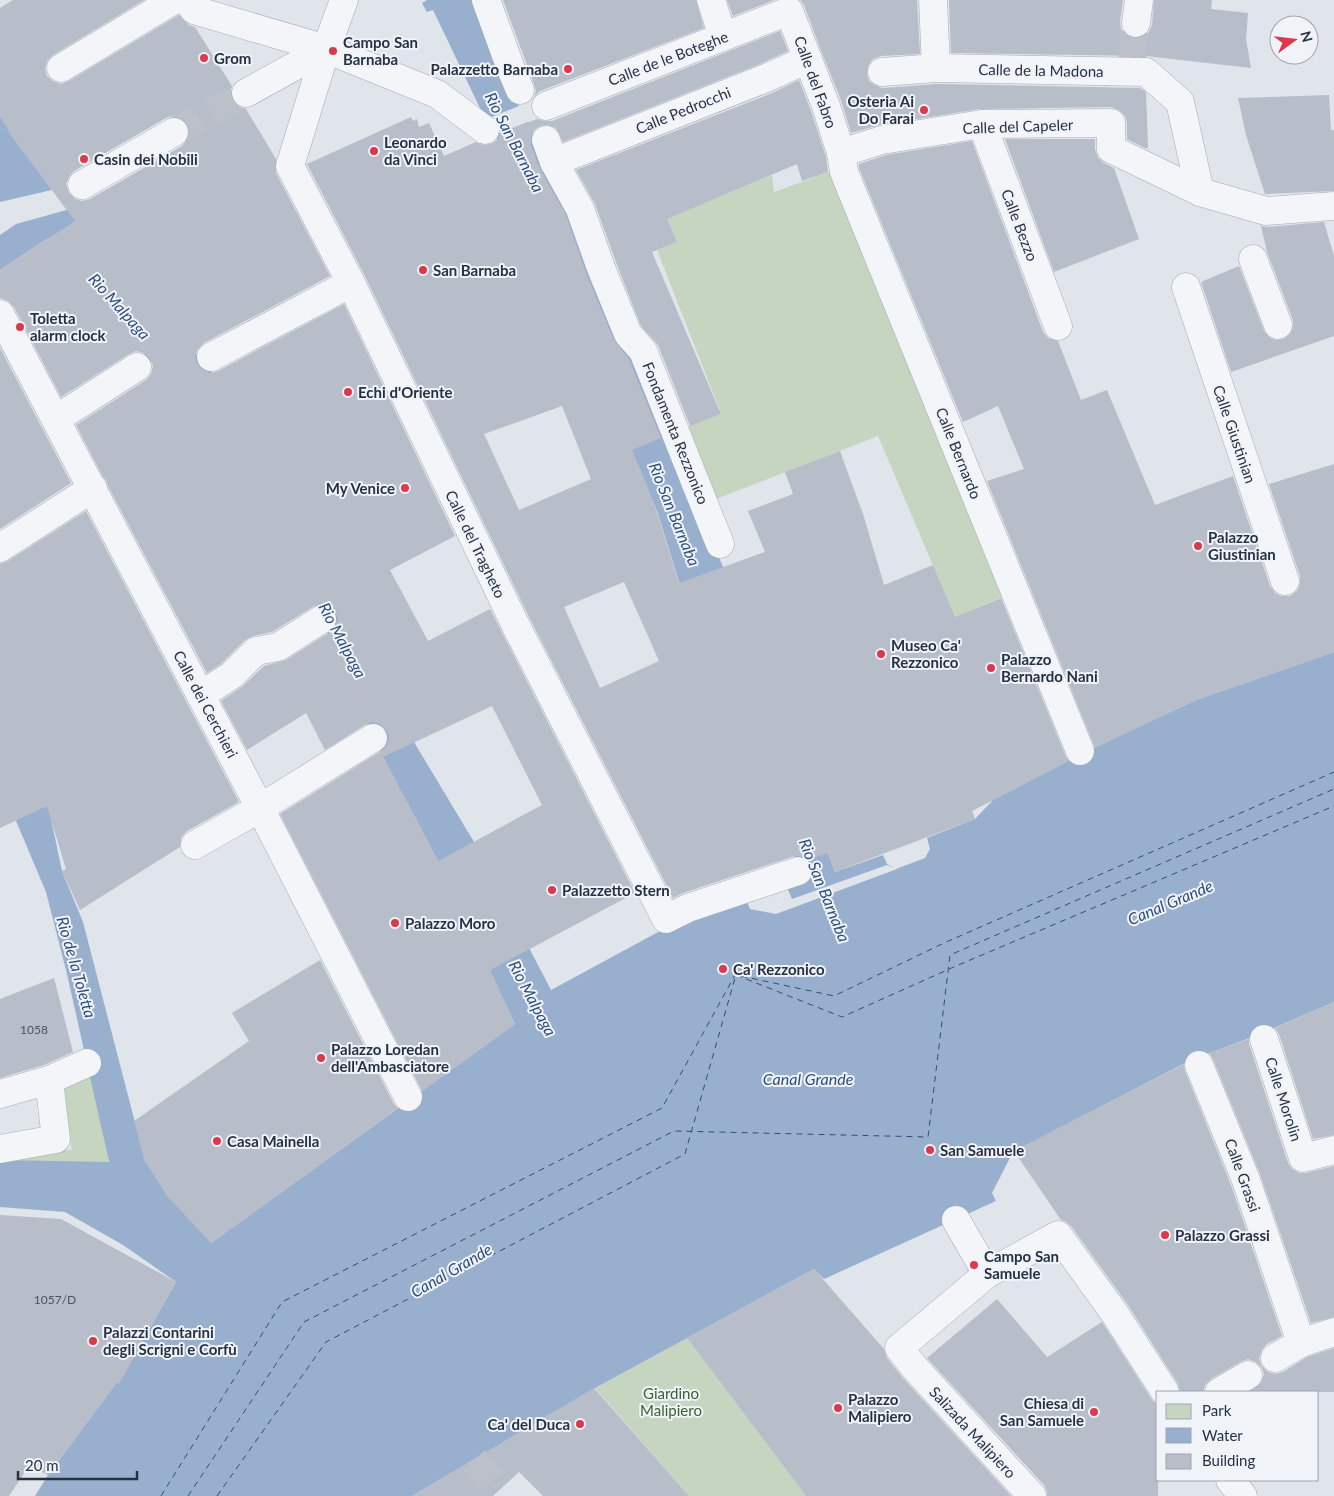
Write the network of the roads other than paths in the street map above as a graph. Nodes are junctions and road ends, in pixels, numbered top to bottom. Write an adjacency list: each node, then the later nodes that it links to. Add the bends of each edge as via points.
1 (344, 0): 8 (street)
2 (486, 0): 13 (street)
3 (710, 0): 7 (street)
4 (933, 0): 11 (street)
5 (185, 3): 8 (street); 10 (street)
6 (789, 11): 7 (street, Calle de le Boteghe); 9 (street, Calle del Fabro)
7 (723, 37): 15 (street, Calle de le Boteghe)
8 (326, 49): 14 (street); 17 (street, via 437,94); 25 (street, Calle del Tragheto, via 290,166)
9 (804, 60): 19 (street, Calle Pedrocchi, via 601,143); 20 (street, Calle del Fabro, via 826,106)
10 (61, 68)
11 (936, 68): 12 (street, Calle de la Madona); 22 (street, Calle de la Madona, via 1136,68 1180,102)
12 (882, 72)
13 (520, 90)
14 (246, 93)
15 (546, 106)
16 (982, 124): 20 (street, Calle del Capeler, via 882,140); 22 (street, Calle del Capeler, via 1111,123 1111,149); 28 (street, Calle Bezzo)
17 (485, 130)
18 (174, 132): 21 (street)
19 (555, 153): 34 (street, Fondamenta Rezzonico, via 582,208 601,268 628,334 643,352)
20 (841, 153): 40 (street, Calle Bernardo, via 844,172)
21 (82, 185)
22 (1200, 192): 23 (street, via 1266,211)
23 (1334, 206)
24 (1253, 259): 29 (street)
25 (351, 283): 30 (street); 43 (street, Calle del Tragheto, via 514,624 666,919 688,908)
26 (1186, 287): 36 (street, Calle Giustinian)
27 (0, 314): 32 (street, Calle dei Cerchieri)
28 (1058, 326)
29 (1278, 326)
30 (211, 357)
31 (137, 367): 32 (street)
32 (56, 419): 33 (street, Calle dei Cerchieri)
33 (93, 488): 35 (street); 38 (street, Calle dei Cerchieri)
34 (720, 544)
35 (0, 548)
36 (1285, 581)
37 (322, 619): 38 (street, via 278,647 259,648 232,675)
38 (201, 695): 41 (street, Calle dei Cerchieri)
39 (373, 738): 41 (street)
40 (1080, 751)
41 (260, 808): 42 (street); 49 (street, Calle dei Cerchieri)
42 (195, 845)
43 (798, 871)
44 (1264, 1038): 51 (street, Calle Morolin, via 1303,1158)
45 (87, 1064): 47 (street)
46 (1199, 1064): 55 (street, Calle Grassi, via 1246,1180)
47 (50, 1080): 48 (street); 50 (street, via 56,1139)
48 (0, 1094)
49 (408, 1096)
50 (0, 1149)
51 (1334, 1150)
52 (956, 1220): 53 (street)
53 (987, 1274): 58 (street, via 1058,1235 1115,1314); 61 (street, Salizada Malipiero, via 899,1348)
54 (1334, 1332): 55 (street)
55 (1301, 1343): 56 (street)
56 (1275, 1358)
57 (1248, 1375): 59 (street)
58 (1164, 1391)
59 (1221, 1391)
60 (1231, 1481): 62 (street)
61 (1032, 1496)
62 (1243, 1496)

